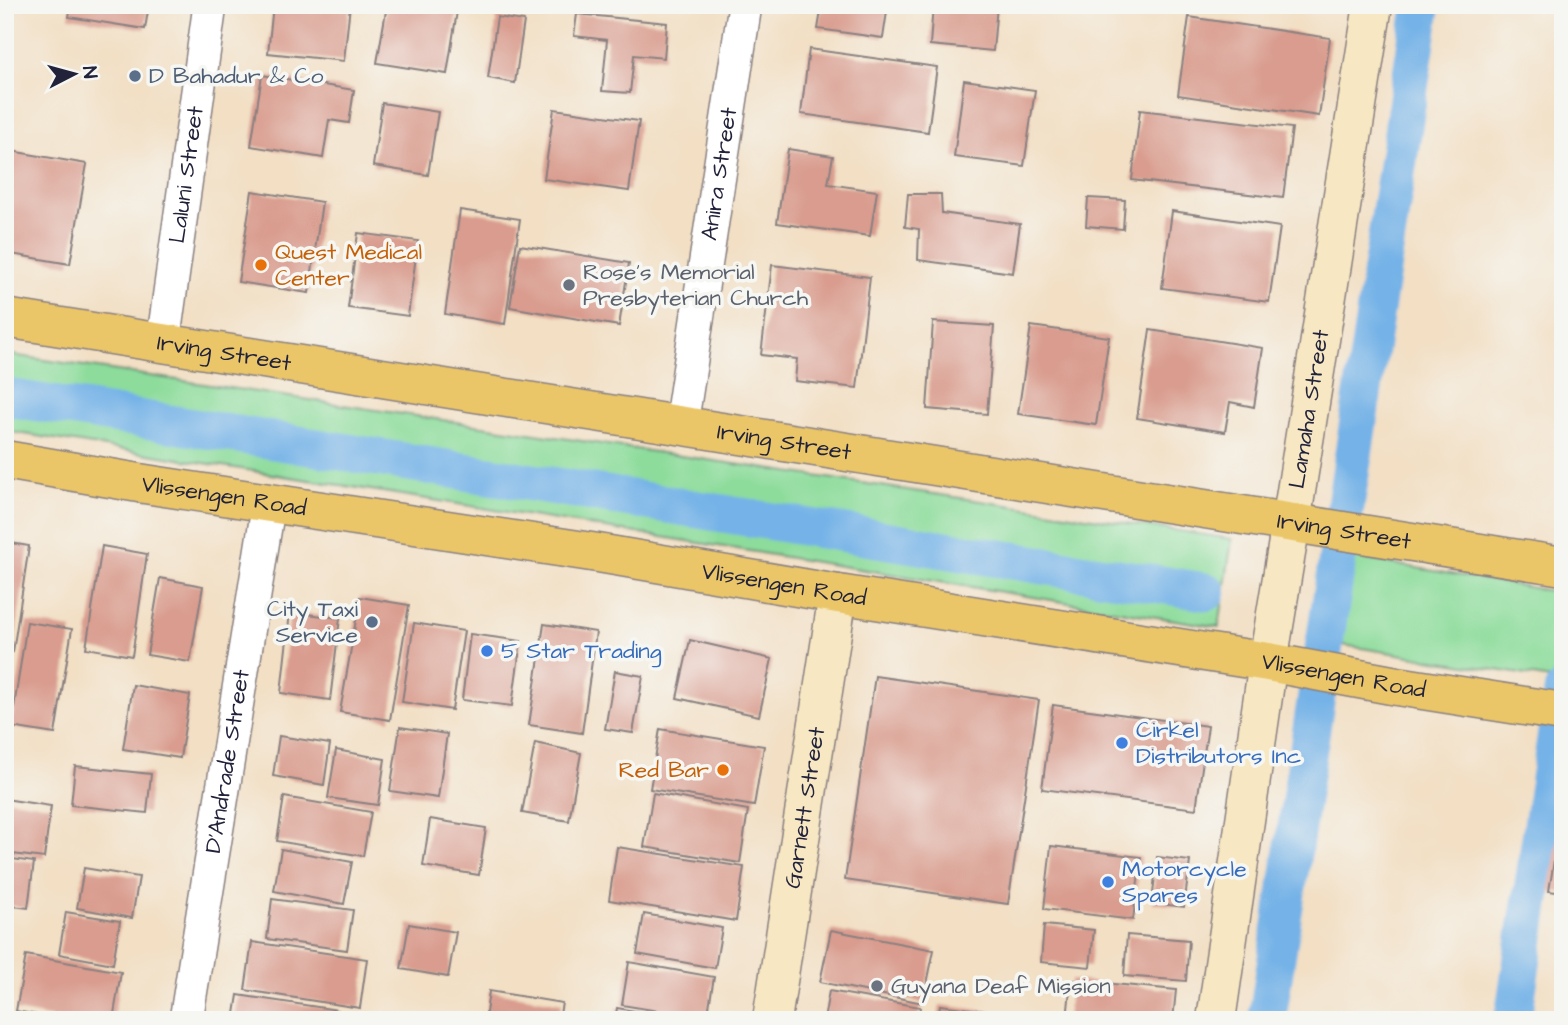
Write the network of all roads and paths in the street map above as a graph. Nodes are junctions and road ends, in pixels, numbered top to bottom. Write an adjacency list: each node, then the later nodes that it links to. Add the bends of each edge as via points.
1 (210, 5): 5 (street, Laluni Street)
2 (745, 5): 6 (street, Anira Street)
3 (1373, 5): 9 (street, Lamaha Street)
4 (5, 318): 5 (main road, Irving Street)
5 (163, 343): 6 (main road, Irving Street)
6 (681, 425): 9 (main road, Irving Street)
7 (5, 460): 8 (main road, Vlissengen Road)
8 (269, 502): 11 (main road, Vlissengen Road); 14 (street, D'Andrade Street)
9 (1305, 525): 10 (main road, Irving Street); 12 (street, Lamaha Street)
10 (1557, 565)
11 (838, 594): 12 (main road, Vlissengen Road); 15 (street, Garnett Street)
12 (1268, 662): 13 (main road, Vlissengen Road); 16 (street, Lamaha Street)
13 (1563, 712)
14 (186, 1020)
15 (772, 1020)
16 (1216, 1020)

